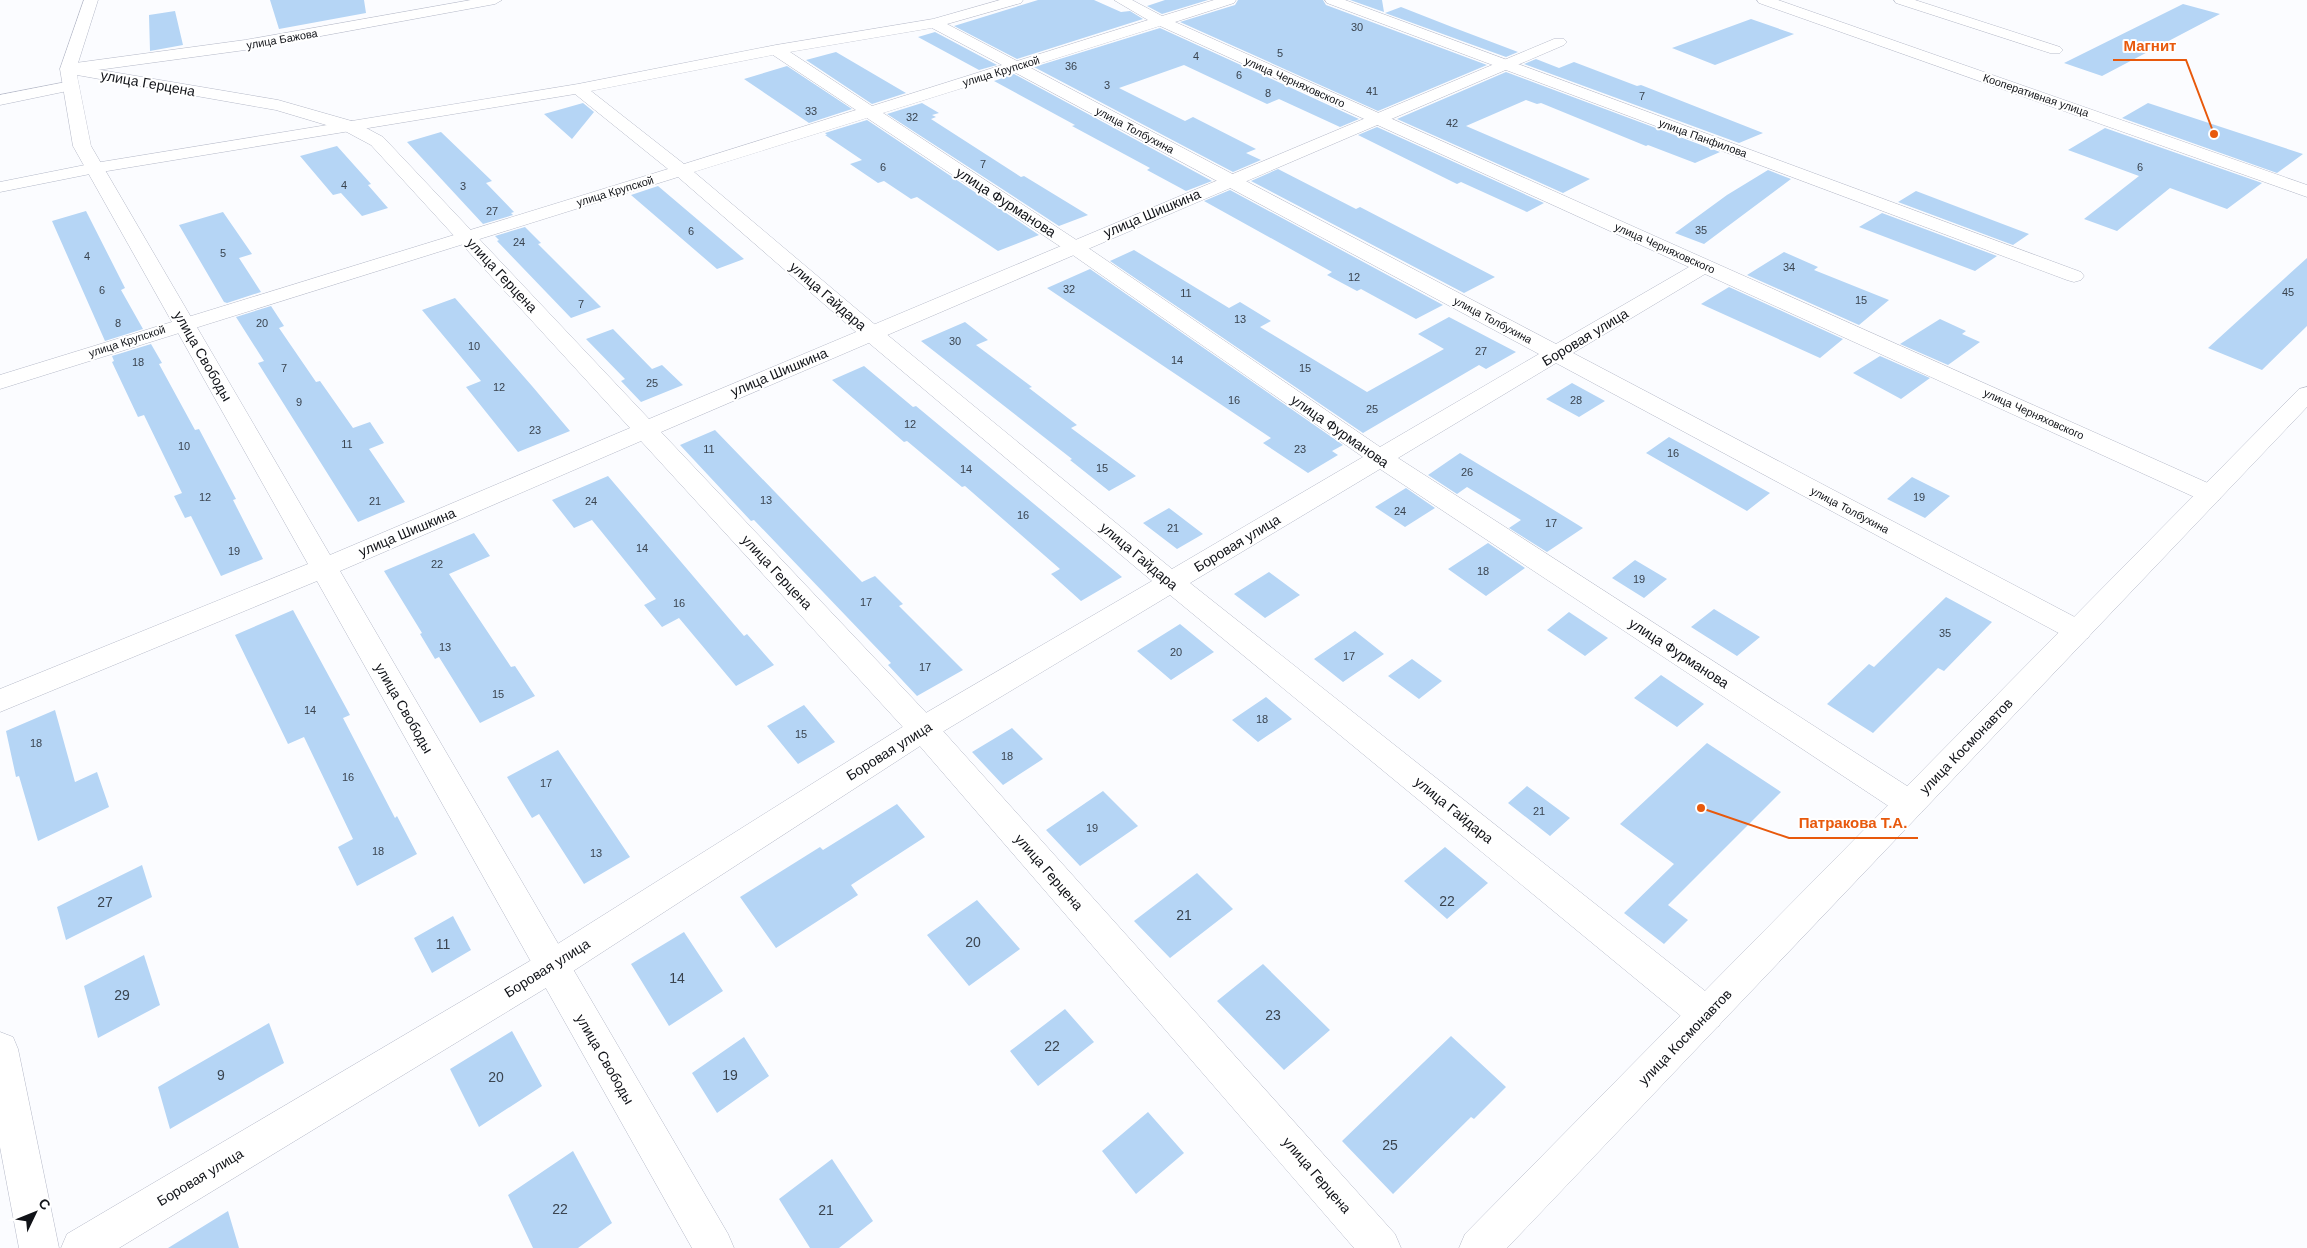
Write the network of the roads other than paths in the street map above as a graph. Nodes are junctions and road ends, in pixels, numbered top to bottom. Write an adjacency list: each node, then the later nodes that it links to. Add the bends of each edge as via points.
1 (91, 0): 16 (street)
2 (495, 0): 16 (street, улица Бажова, via 245,45)
3 (1016, 0): 10 (street)
4 (1121, 0): 9 (street, улица Черняховского)
5 (1229, 0): 9 (street, улица Крупской)
6 (1332, 0): 14 (street, улица Панфилова)
7 (1764, 0): 27 (street, Кооперативная улица)
8 (1900, 0): 13 (street)
9 (1160, 21): 15 (street, улица Крупской); 21 (street, улица Черняховского)
10 (934, 23): 12 (street); 15 (street, улица Толбухина)
11 (1558, 42): 14 (street, улица Шишкина)
12 (776, 50): 18 (street); 20 (street, улица Фурманова)
13 (2055, 50)
14 (1505, 64): 21 (street, улица Шишкина); 31 (street, улица Панфилова)
15 (1016, 66): 20 (street, улица Крупской); 25 (street, улица Толбухина)
16 (68, 69): 17 (street, улица Свободы); 22 (street, улица Герцена, via 278,105)
17 (71, 86): 19 (street); 23 (street, улица Свободы, via 82,146)
18 (578, 89): 22 (street); 24 (street, улица Гайдара)
19 (0, 100)
20 (867, 112): 24 (street, улица Крупской); 29 (street, улица Фурманова)
21 (1375, 118): 25 (street, улица Шишкина); 30 (street, улица Черняховского)
22 (349, 126): 23 (street); 28 (street, улица Герцена, via 377,140)
23 (95, 168): 26 (street); 32 (street, улица Свободы)
24 (681, 170): 28 (street, улица Крупской); 33 (street, улица Гайдара)
25 (1230, 180): 29 (street, улица Шишкина); 34 (street, улица Толбухина)
26 (0, 187)
27 (2307, 191)
28 (466, 237): 32 (street, улица Крупской); 37 (street, улица Герцена)
29 (1074, 247): 33 (street, улица Шишкина); 38 (street, улица Фурманова)
30 (1704, 266): 34 (street, Боровая улица); 39 (street, улица Черняховского)
31 (2074, 276)
32 (184, 324): 35 (street, улица Крупской); 40 (street, улица Свободы)
33 (871, 333): 37 (street, улица Шишкина); 41 (street, улица Гайдара)
34 (1556, 354): 38 (street, Боровая улица); 42 (street, улица Толбухина)
35 (0, 382)
36 (2307, 394): 39 (street, улица Космонавтов)
37 (645, 430): 40 (street, улица Шишкина); 44 (street, улица Герцена)
38 (1380, 458): 41 (street, Боровая улица); 45 (street, улица Фурманова)
39 (2210, 494): 42 (street, улица Космонавтов)
40 (324, 568): 43 (street, улица Шишкина); 46 (street, улица Свободы)
41 (1171, 582): 44 (street, Боровая улица); 47 (street, улица Гайдара)
42 (2078, 631): 45 (street, улица Космонавтов)
43 (0, 701)
44 (923, 729): 46 (street, Боровая улица); 52 (street, улица Герцена)
45 (1910, 804): 47 (street, улица Космонавтов)
46 (552, 966): 50 (street, Боровая улица); 51 (street, улица Свободы)
47 (1706, 1014): 53 (street, улица Космонавтов)
48 (0, 1049): 49 (street)
49 (39, 1248)
50 (81, 1248)
51 (714, 1248)
52 (1381, 1248)
53 (1479, 1248)

